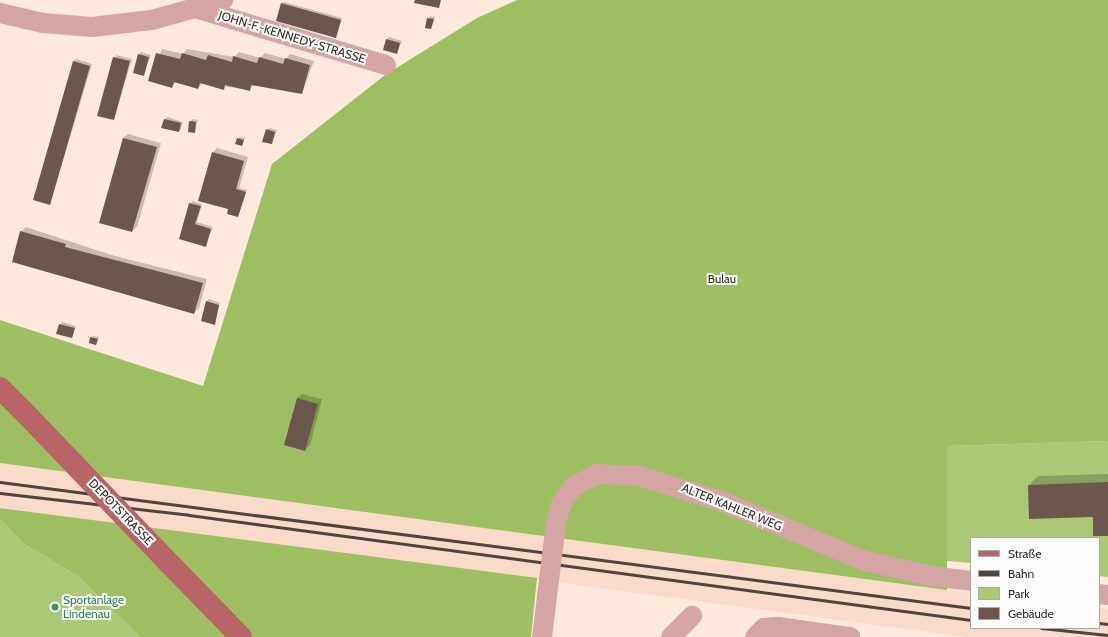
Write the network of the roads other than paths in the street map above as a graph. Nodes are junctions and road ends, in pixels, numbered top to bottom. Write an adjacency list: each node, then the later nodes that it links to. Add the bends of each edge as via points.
1 (223, 0): 2 (street, JOHN-F.-KENNEDY-STRASSE)
2 (198, 9): 3 (street, JOHN-F.-KENNEDY-STRASSE, via 133,23 92,27 43,23); 4 (street, JOHN-F.-KENNEDY-STRASSE)
3 (0, 13)
4 (386, 66)
5 (0, 388): 9 (main road, DEPOTSTRASSE, bridge)
6 (970, 581): 10 (street, ALTER KAHLER WEG, bridge, via 931,576 862,560 724,502 639,476 615,473 590,477 573,487 565,498 556,524)
7 (692, 616): 11 (street)
8 (816, 634): 12 (street, via 764,628); 13 (street)
9 (241, 637)
10 (542, 637)
11 (671, 637)
12 (755, 637)
13 (850, 637)

